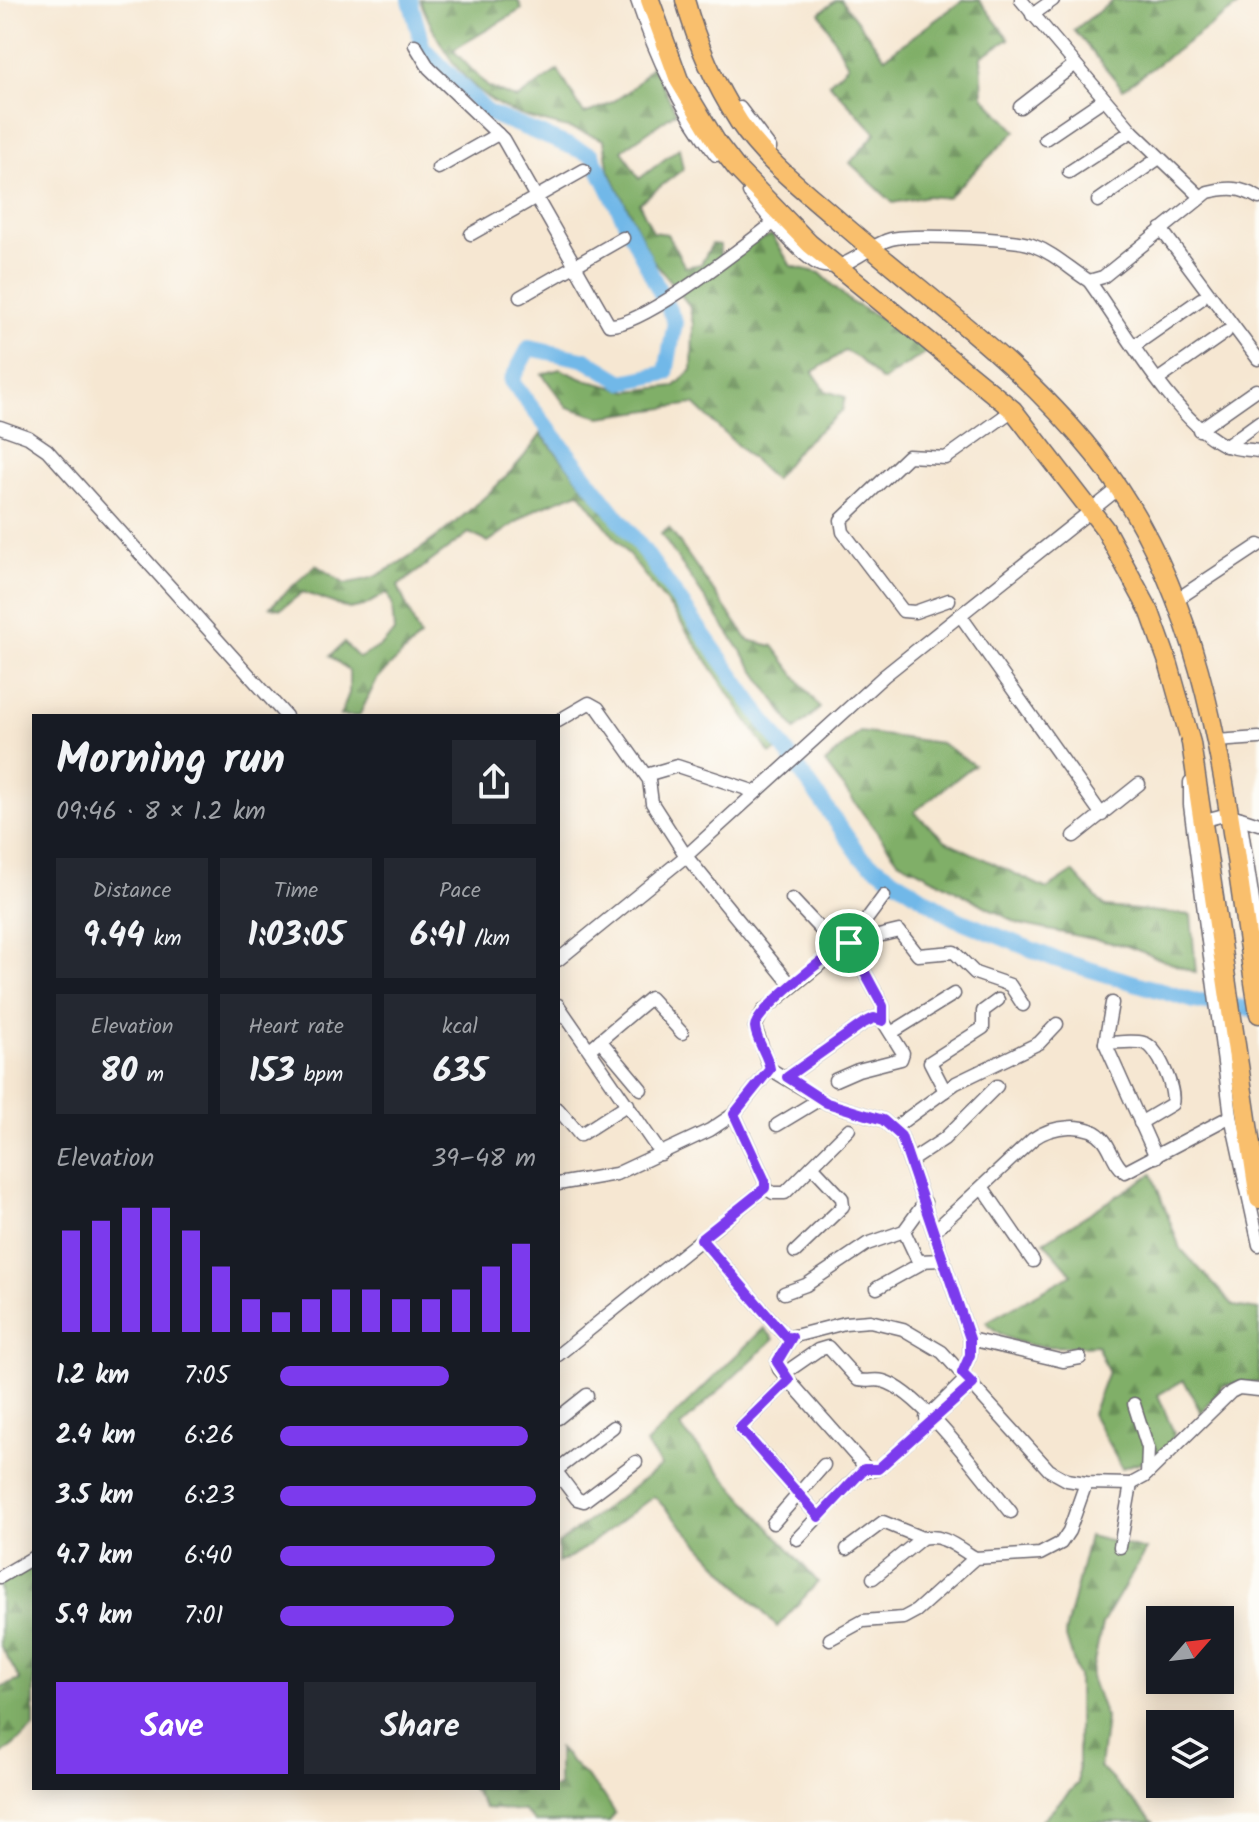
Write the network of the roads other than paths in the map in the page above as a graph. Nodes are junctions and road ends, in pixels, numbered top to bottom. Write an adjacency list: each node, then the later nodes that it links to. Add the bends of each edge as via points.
1 (637, 0): 23 (street, via 687,116)
2 (650, 0): 23 (highway, via 679,80 737,169)
3 (685, 0): 27 (highway, via 702,54 741,124 782,171)
4 (692, 0): 27 (street, via 716,69 744,114 793,173)
5 (1021, 0): 7 (street)
6 (1053, 0): 7 (street)
7 (1032, 15): 9 (street)
8 (415, 45): 13 (street, via 429,68)
9 (1074, 65): 10 (street); 11 (street)
10 (1104, 99): 12 (street); 14 (street)
11 (1020, 107)
12 (1132, 131): 15 (street); 18 (street)
13 (498, 134): 16 (street); 19 (street)
14 (1045, 139)
15 (1159, 158): 20 (street); 22 (street)
16 (438, 168)
17 (584, 170): 19 (street)
18 (1069, 172)
19 (536, 197): 25 (street); 28 (street)
20 (1201, 197): 21 (street, via 1227,187 1243,188); 24 (street)
21 (1259, 198)
22 (1098, 201)
23 (778, 220): 28 (street, via 692,284 623,323 609,325); 29 (highway)
24 (1161, 229): 30 (street, via 1103,277); 36 (street)
25 (471, 234)
26 (623, 238): 28 (street)
27 (875, 248): 29 (street); 30 (street, via 888,240 911,238 1030,244); 34 (highway)
28 (574, 265): 31 (street)
29 (837, 266): 37 (highway)
30 (1089, 281): 35 (street)
31 (520, 297)
32 (1201, 299): 35 (street)
33 (1226, 332): 38 (street)
34 (975, 333): 37 (highway); 46 (highway, via 1042,393)
35 (1135, 345): 38 (street)
36 (1258, 359)
37 (954, 360): 40 (highway)
38 (1159, 379): 43 (street)
39 (1256, 390): 43 (street)
40 (1013, 410): 47 (highway); 49 (street, via 946,458 908,456 841,520 843,532 903,611)
41 (1259, 422): 44 (street)
42 (0, 427): 52 (street, via 47,450)
43 (1199, 430): 44 (street)
44 (1226, 446): 45 (street)
45 (1259, 451)
46 (1118, 489): 47 (street); 50 (highway)
47 (1091, 508): 51 (street); 61 (highway, via 1150,612 1191,743)
48 (1259, 545): 50 (street)
49 (949, 600)
50 (1176, 600): 55 (highway)
51 (960, 615): 58 (street); 59 (street)
52 (284, 714)
53 (560, 720): 56 (street, via 589,703 595,705)
54 (1259, 738): 55 (street)
55 (1216, 741): 60 (highway)
56 (646, 775): 58 (street, via 677,766); 64 (street, via 652,803)
57 (1139, 784): 59 (street)
58 (756, 792): 64 (street)
59 (1102, 815): 63 (street)
60 (1234, 816): 61 (street); 62 (street); 67 (street); 76 (highway)
61 (1198, 822): 81 (highway)
62 (1259, 824)
63 (1074, 836)
64 (686, 856): 69 (street); 70 (street)
65 (884, 896): 68 (street)
66 (792, 899): 68 (street)
67 (1259, 939)
68 (844, 945): 70 (street); 74 (street, via 899,931 918,955 954,952 975,973 1010,985); 77 (street, via 883,1006)
69 (560, 958)
70 (792, 986): 84 (street, via 763,1011 755,1027)
71 (954, 994): 80 (street)
72 (998, 1000): 89 (street, via 983,1011 983,1028 930,1062)
73 (1112, 1003): 82 (street)
74 (1023, 1005)
75 (560, 1007): 83 (street)
76 (1259, 1014)
77 (883, 1021): 80 (street); 85 (street, via 874,1018 862,1024)
78 (1057, 1024): 89 (street, via 1039,1043)
79 (682, 1033): 83 (street, via 650,998)
80 (891, 1033): 86 (street, via 903,1053 901,1059)
81 (1228, 1033): 94 (street); 106 (highway)
82 (1105, 1043): 95 (street); 95 (street, via 1152,1046 1174,1089 1172,1104)
83 (596, 1044): 88 (street); 91 (street)
84 (770, 1069): 85 (street); 93 (street)
85 (787, 1077): 90 (street)
86 (835, 1080)
87 (997, 1086): 101 (street, via 944,1139)
88 (641, 1089)
89 (945, 1091): 97 (street)
90 (820, 1099): 96 (street); 97 (street)
91 (628, 1104): 92 (street, via 580,1135); 99 (street)
92 (560, 1111)
93 (734, 1114): 99 (street); 104 (street)
94 (1231, 1116): 100 (street); 111 (street)
95 (1140, 1123): 100 (street)
96 (777, 1125)
97 (894, 1128): 101 (street)
98 (849, 1129): 102 (street)
99 (661, 1154): 103 (street, via 603,1179)
100 (1152, 1159): 105 (street, via 1125,1172 1104,1139 1090,1129 1051,1129 1033,1139)
101 (912, 1160): 107 (street)
102 (812, 1166): 104 (street, via 785,1193); 112 (street, via 842,1198 843,1206)
103 (560, 1184)
104 (765, 1188): 110 (street)
105 (983, 1188): 109 (street); 114 (street)
106 (1259, 1199)
107 (925, 1202): 108 (street); 109 (street)
108 (904, 1231): 115 (street); 117 (street, via 867,1244 806,1285)
109 (934, 1231): 113 (street)
110 (701, 1239): 118 (street, via 787,1338); 120 (street)
111 (1259, 1245)
112 (795, 1252)
113 (943, 1260): 115 (street); 119 (street)
114 (1033, 1261)
115 (922, 1263): 116 (street)
116 (877, 1288)
117 (784, 1293)
118 (792, 1337): 122 (street, via 777,1362); 123 (street, via 845,1323 887,1324 923,1338)
119 (970, 1339): 121 (street, via 1063,1361); 123 (street)
120 (560, 1350)
121 (1080, 1358)
122 (790, 1374): 128 (street, via 828,1347 858,1380 882,1380 898,1388); 132 (street); 138 (street, via 740,1428)
123 (967, 1378): 128 (street); 136 (street, via 1049,1470)
124 (1259, 1390): 134 (street, via 1231,1392)
125 (587, 1395): 127 (street)
126 (1134, 1404): 134 (street, via 1148,1448)
127 (560, 1416)
128 (931, 1417): 132 (street, via 878,1469); 139 (street)
129 (613, 1427): 133 (street)
130 (636, 1462): 135 (street, via 584,1501)
131 (824, 1465): 138 (street)
132 (864, 1469): 140 (street)
133 (560, 1470)
134 (1147, 1474): 137 (street)
135 (560, 1475)
136 (1086, 1483): 137 (street); 147 (street, via 1061,1543 1040,1554)
137 (1127, 1484): 144 (street)
138 (797, 1493): 140 (street); 141 (street)
139 (1011, 1512)
140 (819, 1517): 143 (street)
141 (773, 1523)
142 (922, 1538): 145 (street, via 883,1522); 147 (street, via 940,1537); 149 (street)
143 (797, 1539)
144 (1120, 1547)
145 (847, 1549)
146 (32, 1558): 148 (street)
147 (975, 1558): 150 (street, via 916,1611 903,1618 863,1621)
148 (2, 1573)
149 (873, 1578)
150 (830, 1639)

